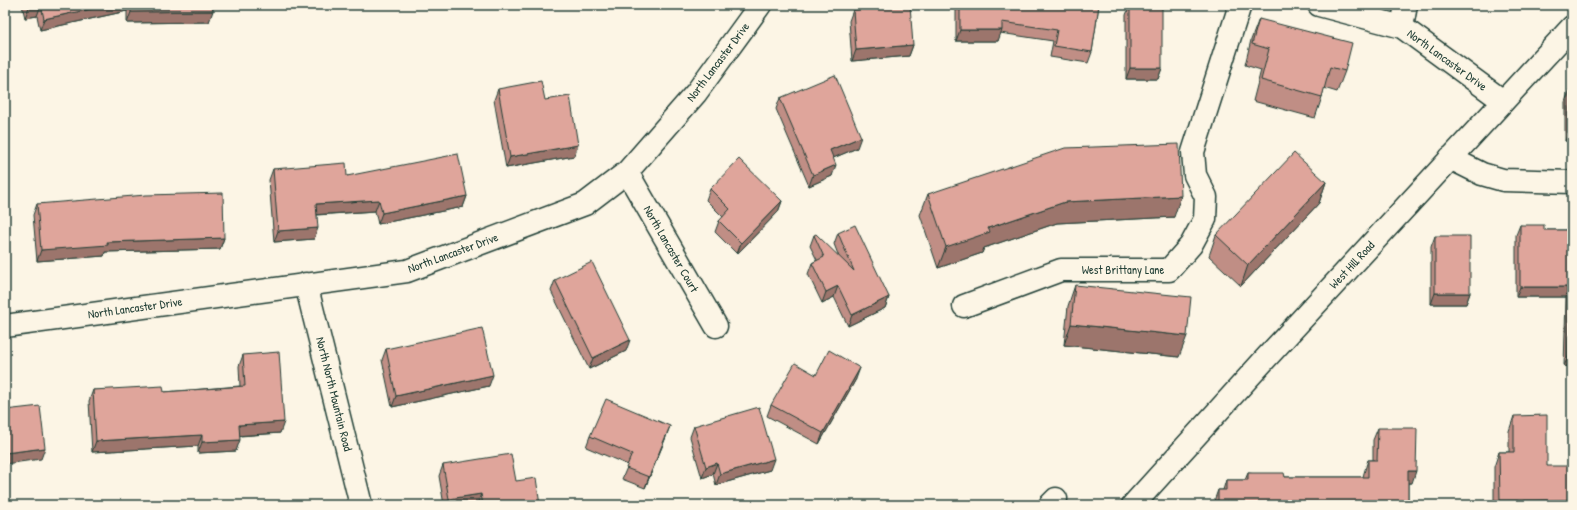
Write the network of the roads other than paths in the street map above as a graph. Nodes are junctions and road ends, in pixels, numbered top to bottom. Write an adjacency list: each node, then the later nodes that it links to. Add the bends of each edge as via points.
1 (760, 5): 9 (street, North Lancaster Drive, via 696,93)
2 (1240, 5): 12 (street, West Brittany Lane, via 1194,152 1195,174 1206,197 1205,219 1191,245 1170,270 1061,270)
3 (1319, 5): 5 (street, North Lancaster Drive)
4 (1406, 5): 5 (street)
5 (1402, 27): 7 (street, North Lancaster Drive)
6 (1572, 27): 7 (street, West Hill Road)
7 (1503, 101): 8 (street, West Hill Road)
8 (1450, 158): 10 (street, via 1482,174 1503,180); 16 (street, West Hill Road)
9 (627, 172): 11 (street, North Lancaster Drive, via 585,204 407,271); 14 (street, North Lancaster Court)
10 (1572, 182)
11 (306, 284): 13 (street, North Lancaster Drive); 15 (street, North North Mountain Road)
12 (964, 306)
13 (5, 326)
14 (716, 326)
15 (361, 505)
16 (1133, 505)

